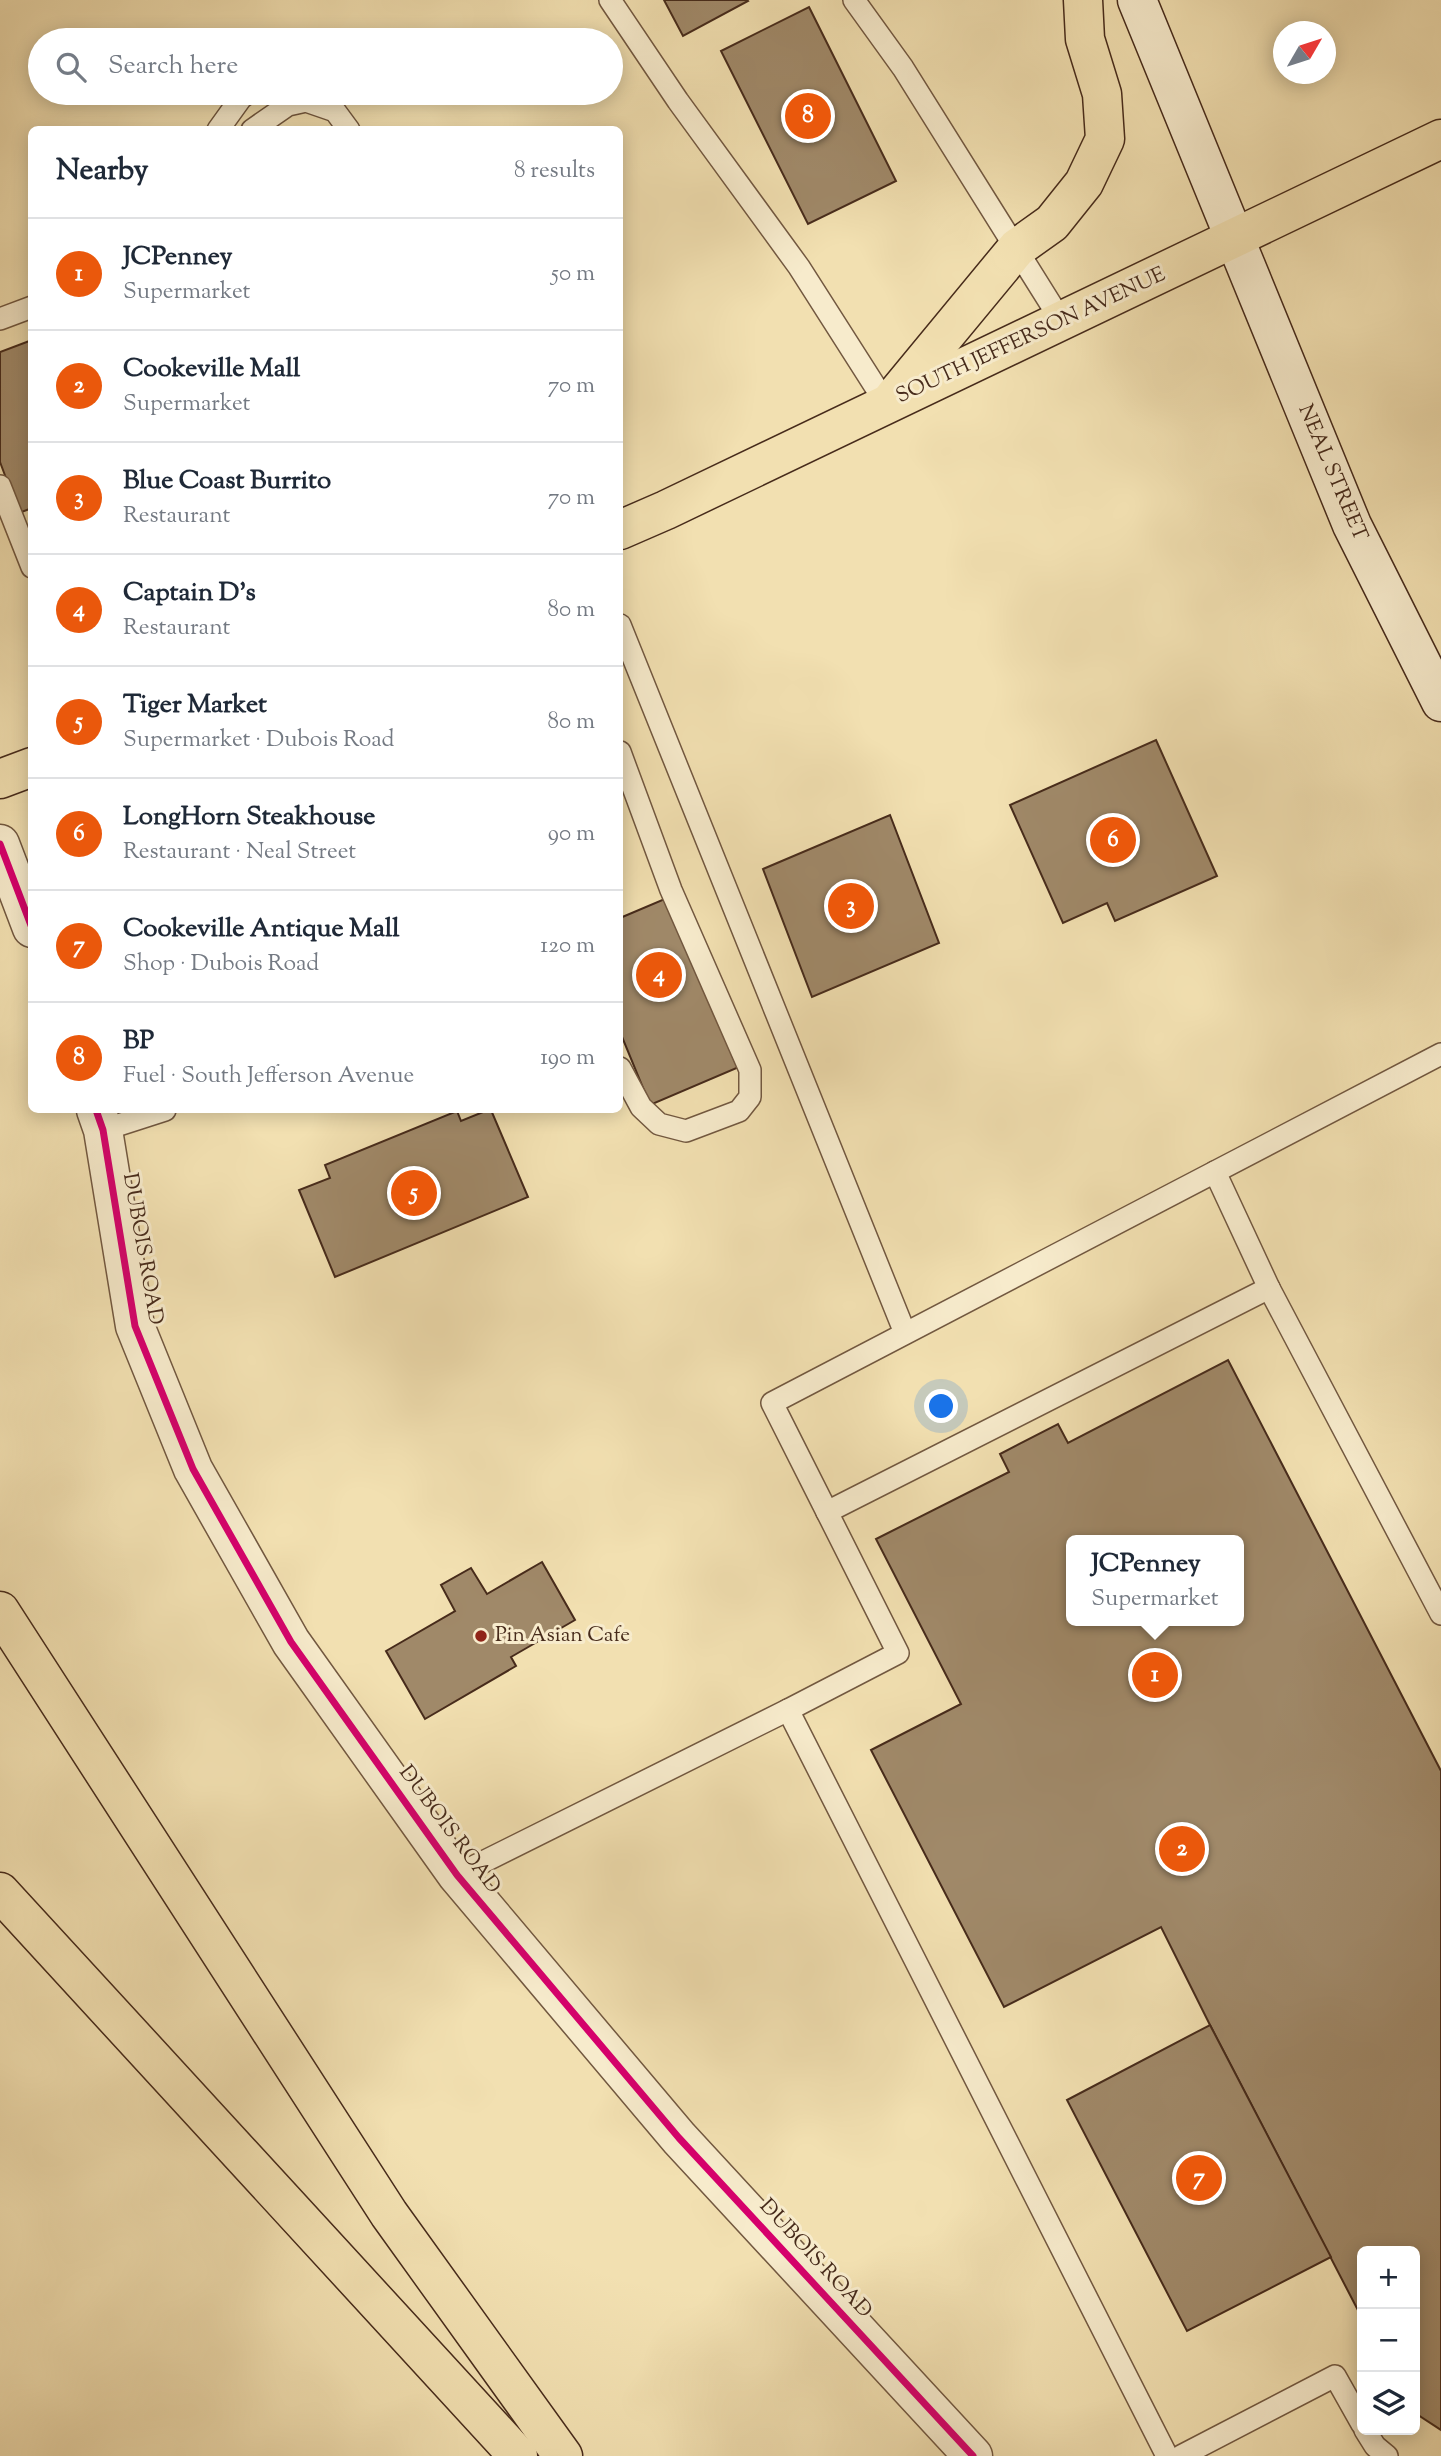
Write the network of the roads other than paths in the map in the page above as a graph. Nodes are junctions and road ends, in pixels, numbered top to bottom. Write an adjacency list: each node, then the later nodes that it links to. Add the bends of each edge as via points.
1 (610, 0): 19 (lane, via 799,267)
2 (854, 0): 15 (lane, via 903,68)
3 (1083, 0): 15 (main road, via 1085,39 1102,94 1105,139 1084,183 1052,223)
4 (1137, 0): 14 (street, NEAL STREET)
5 (238, 105): 10 (lane)
6 (288, 105): 11 (lane)
7 (318, 105): 9 (lane)
8 (330, 105): 9 (lane)
9 (335, 111): 12 (lane)
10 (221, 126)
11 (258, 126)
12 (346, 126)
13 (1441, 139): 14 (main road, SOUTH JEFFERSON AVENUE)
14 (1233, 240): 18 (main road, SOUTH JEFFERSON AVENUE); 24 (street, NEAL STREET, via 1352,525)
15 (1017, 248): 18 (lane); 19 (main road)
16 (28, 308): 17 (lane)
17 (0, 319)
18 (1062, 321): 19 (main road, SOUTH JEFFERSON AVENUE)
19 (887, 405): 21 (main road, SOUTH JEFFERSON AVENUE)
20 (0, 486): 22 (lane)
21 (623, 529)
22 (28, 557)
23 (623, 632): 36 (lane)
24 (1441, 702)
25 (623, 760): 31 (lane, via 671,890 750,1070 750,1097 739,1111 686,1131 659,1124 641,1107)
26 (28, 768): 27 (main road)
27 (0, 779)
28 (0, 844): 29 (street)
29 (28, 918)
30 (1441, 1054): 34 (lane)
31 (623, 1074)
32 (146, 1113): 33 (lane)
33 (100, 1120): 41 (street, DUBOIS ROAD, via 135,1326 193,1469 291,1642)
34 (1215, 1172): 35 (lane); 36 (lane)
35 (1269, 1288): 37 (lane); 39 (lane)
36 (905, 1333): 37 (lane, via 772,1403)
37 (827, 1512): 40 (lane, via 898,1653)
38 (0, 1611): 46 (main road, via 388,2214)
39 (1441, 1614)
40 (788, 1710): 41 (lane); 48 (lane)
41 (457, 1875): 47 (street, DUBOIS ROAD, via 680,2138)
42 (0, 1892): 45 (main road)
43 (1357, 2415): 49 (lane, via 1335,2376)
44 (1369, 2435): 50 (lane)
45 (517, 2456)
46 (563, 2456)
47 (973, 2456)
48 (1167, 2456)
49 (1181, 2456)
50 (1387, 2456)

